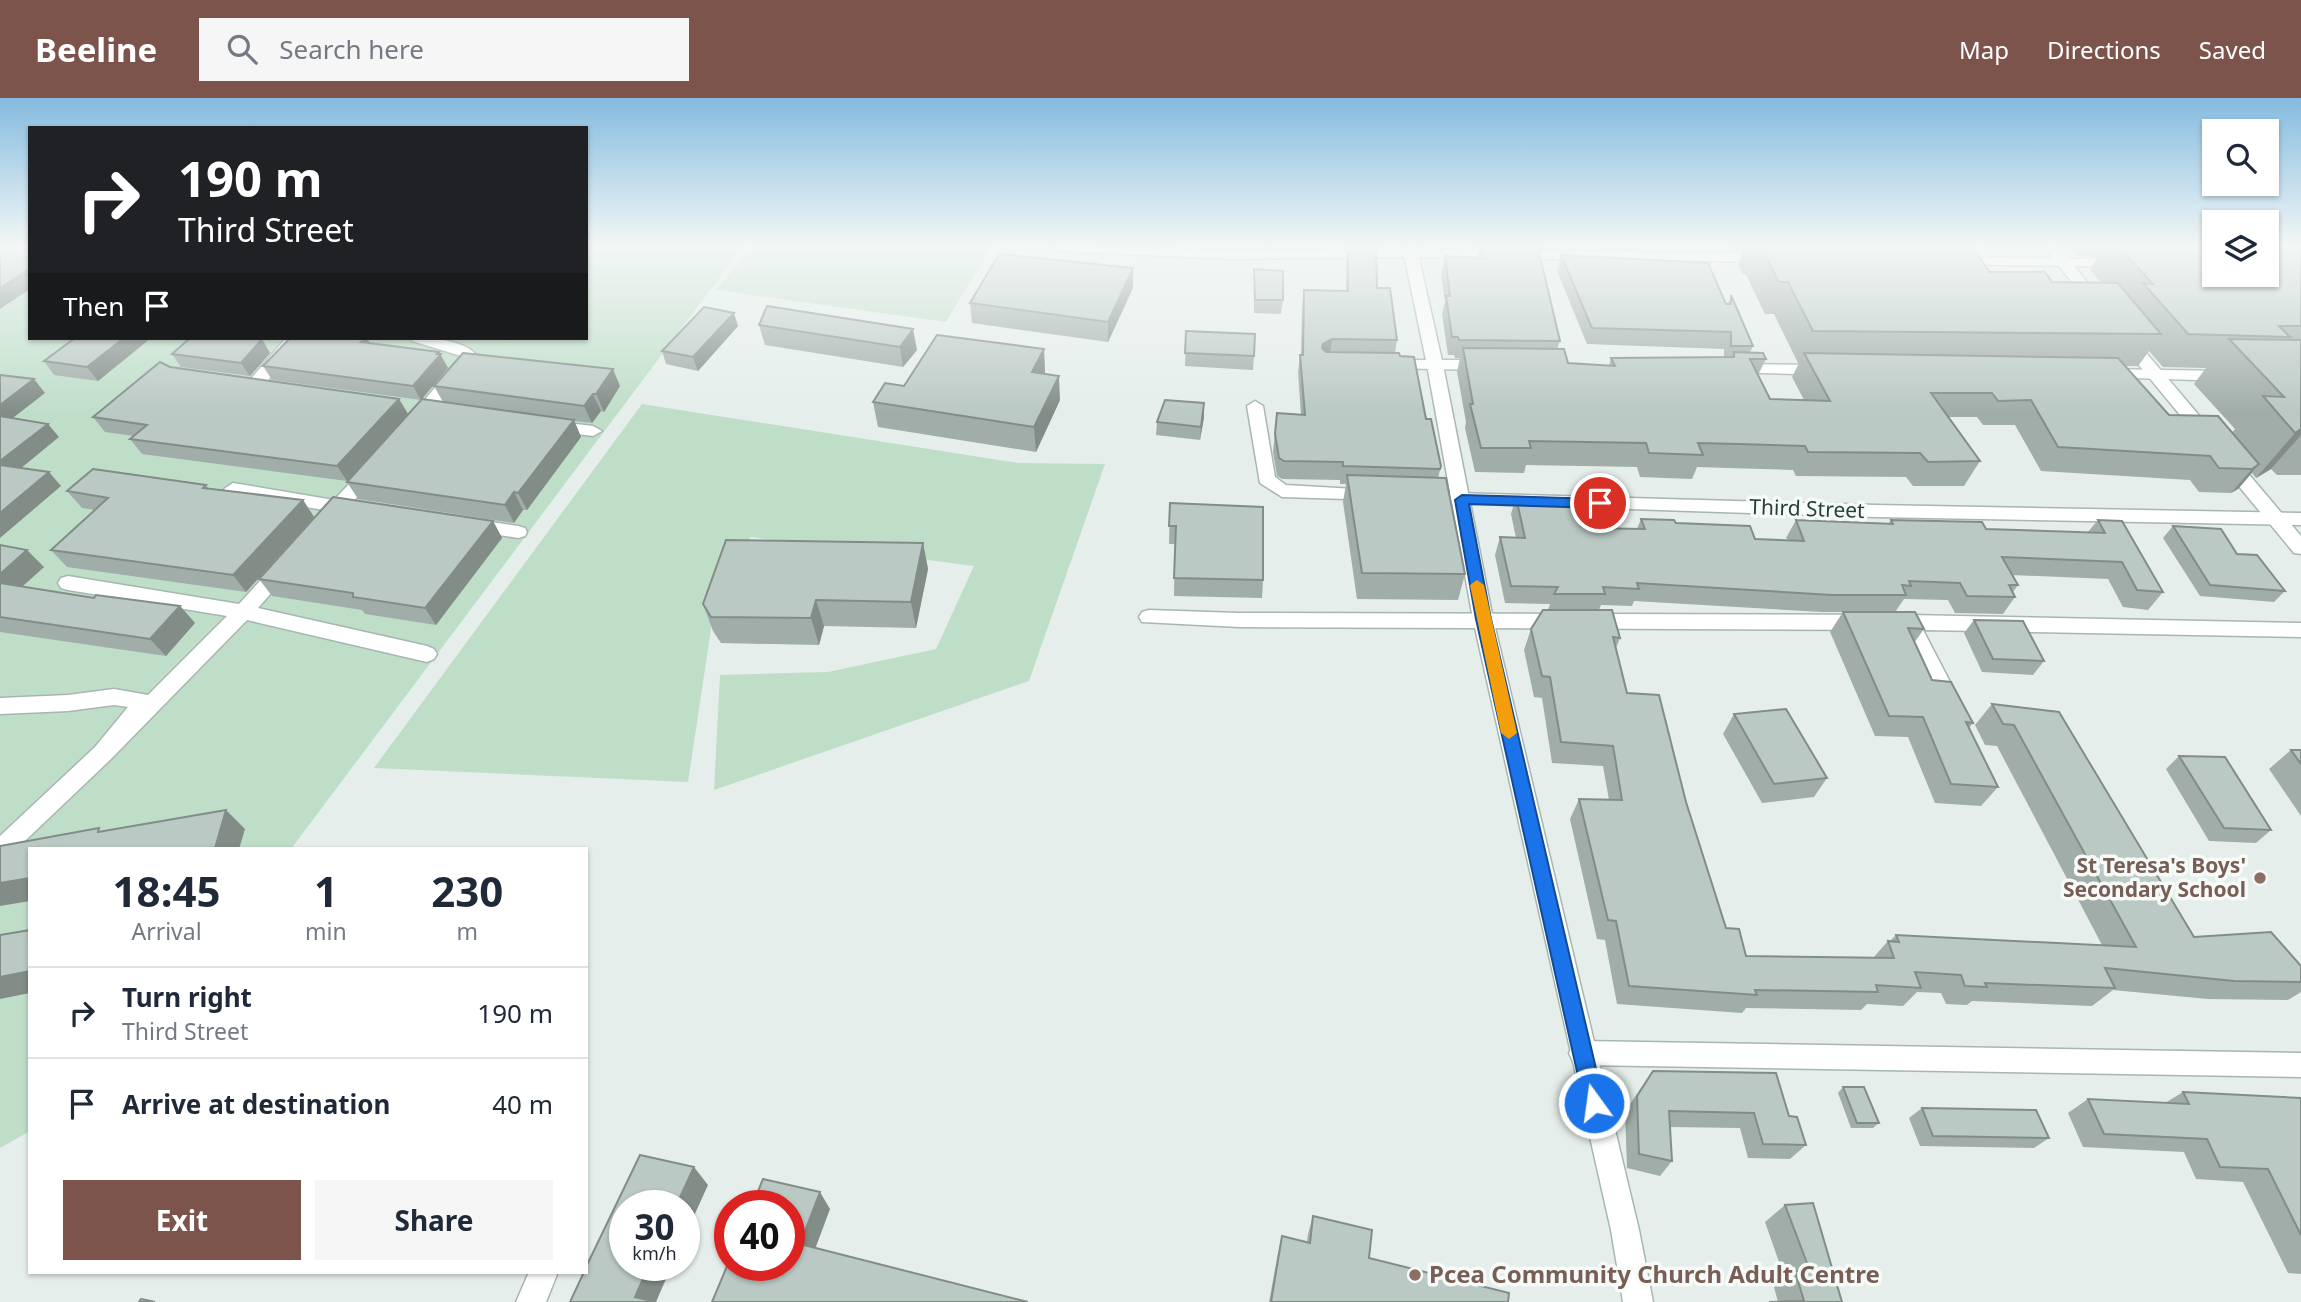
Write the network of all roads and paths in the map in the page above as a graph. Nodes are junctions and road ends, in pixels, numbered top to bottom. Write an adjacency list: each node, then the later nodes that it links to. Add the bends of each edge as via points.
1 (1421, 301): 6 (street)
2 (2095, 301): 11 (street)
3 (292, 340): 13 (street, via 249,384)
4 (425, 340): 16 (street, via 469,356)
5 (1367, 365): 6 (street)
6 (1435, 365): 7 (street); 22 (street)
7 (1504, 366)
8 (1712, 368): 9 (street)
9 (1836, 370)
10 (2086, 374): 11 (street)
11 (2155, 374): 12 (street); 25 (street)
12 (2248, 377)
13 (282, 388)
14 (401, 405): 16 (street)
15 (1255, 407): 22 (street, Third Street, via 1266,479 1282,491)
16 (435, 410): 19 (street)
17 (538, 424): 18 (street)
18 (593, 432)
19 (401, 438)
20 (383, 458): 23 (street)
21 (233, 489): 23 (street)
22 (1462, 500): 25 (street, Third Street); 35 (street)
23 (338, 507): 24 (street); 29 (street)
24 (364, 510)
25 (2276, 519): 26 (street, Third Street); 30 (street)
26 (2301, 519)
27 (454, 523): 28 (street)
28 (518, 532)
29 (312, 535)
30 (2301, 548)
31 (295, 555): 33 (street)
32 (68, 583): 33 (street)
33 (243, 612): 38 (street); 41 (street)
34 (1149, 617): 35 (street)
35 (1483, 619): 36 (street); 43 (street)
36 (1909, 622): 37 (street); 40 (street)
37 (2301, 630)
38 (426, 654)
39 (0, 706): 41 (street, via 114,697 140,700 137,713)
40 (1959, 720)
41 (103, 753): 42 (street)
42 (0, 850)
43 (1582, 1053): 44 (street); 47 (street)
44 (2301, 1065)
45 (543, 1274): 46 (street)
46 (531, 1302)
47 (1638, 1302)

